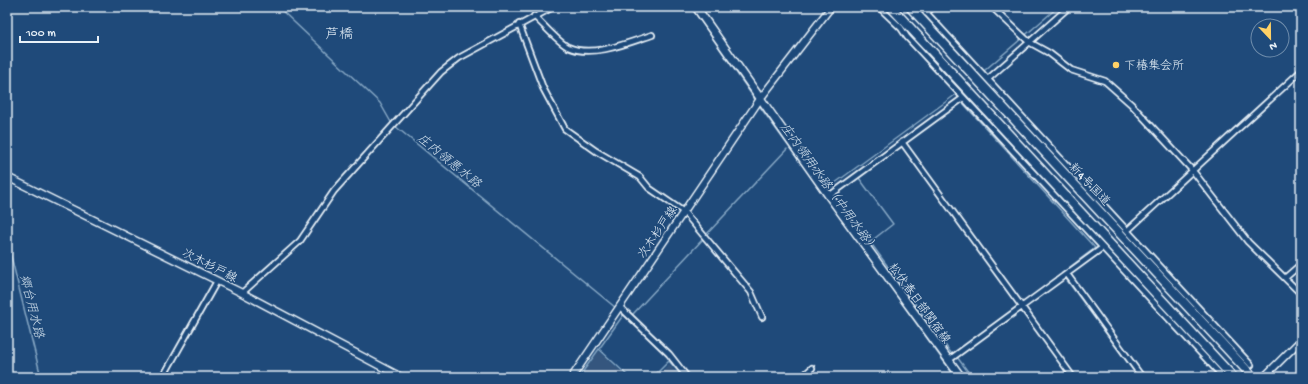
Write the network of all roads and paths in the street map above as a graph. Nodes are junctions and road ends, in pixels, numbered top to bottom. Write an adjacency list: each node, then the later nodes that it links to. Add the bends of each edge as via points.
1 (553, 7): 12 (street)
2 (696, 7): 20 (main road, 松伏春日部関宿線)
3 (831, 7): 20 (main road, 次木杉戸線)
4 (879, 7): 13 (street)
5 (891, 7): 13 (highway)
6 (910, 7): 26 (highway, 新4号国道)
7 (921, 7): 11 (street)
8 (933, 7): 11 (street)
9 (992, 7): 16 (street)
10 (1069, 7): 16 (street)
11 (926, 13): 18 (street)
12 (534, 16): 14 (street); 15 (street, via 568,47 590,51 600,51)
13 (898, 19): 19 (street, via 907,37); 41 (highway)
14 (519, 24): 25 (street, via 543,88 565,129 640,177 649,188); 33 (street, via 459,58 441,72 334,191 306,235)
15 (652, 36)
16 (1029, 42): 18 (street); 22 (street, via 1050,53 1071,70 1105,81)
17 (1301, 71): 22 (street)
18 (988, 79): 26 (street)
19 (963, 98): 21 (street); 28 (street)
20 (760, 99): 24 (main road, 松伏春日部関宿線); 25 (main road, 次木杉戸線)
21 (902, 142): 24 (street); 36 (street)
22 (1193, 171): 27 (street); 31 (street, via 1248,242)
23 (7, 177): 32 (main road, 次木杉戸線)
24 (829, 196): 40 (main road, 松伏春日部関宿線)
25 (684, 212): 35 (main road, 次木杉戸線); 37 (street, via 751,292)
26 (1119, 227): 27 (street); 38 (highway, 新4号国道)
27 (1128, 230): 38 (street, via 1212,321)
28 (1102, 248): 30 (street); 41 (street, via 1200,354)
29 (1301, 264): 31 (street)
30 (1067, 274): 36 (street); 51 (street)
31 (1285, 278): 34 (street)
32 (218, 281): 33 (main road, 次木杉戸線); 44 (street)
33 (242, 293): 45 (main road, 次木杉戸線)
34 (1301, 294)
35 (620, 307): 46 (main road, 次木杉戸線); 47 (street, via 669,354)
36 (1022, 307): 40 (street); 50 (street)
37 (762, 317)
38 (1220, 337): 42 (street); 54 (highway, 新4号国道)
39 (1301, 340): 55 (main road)
40 (948, 360): 49 (main road, 松伏春日部関宿線)
41 (1216, 362): 52 (street); 53 (highway)
42 (1251, 366)
43 (812, 368): 48 (street)
44 (163, 377)
45 (401, 377)
46 (572, 377)
47 (687, 377)
48 (802, 377)
49 (961, 377)
50 (1073, 377)
51 (1142, 377)
52 (1223, 377)
53 (1233, 377)
54 (1252, 377)
55 (1264, 377)

